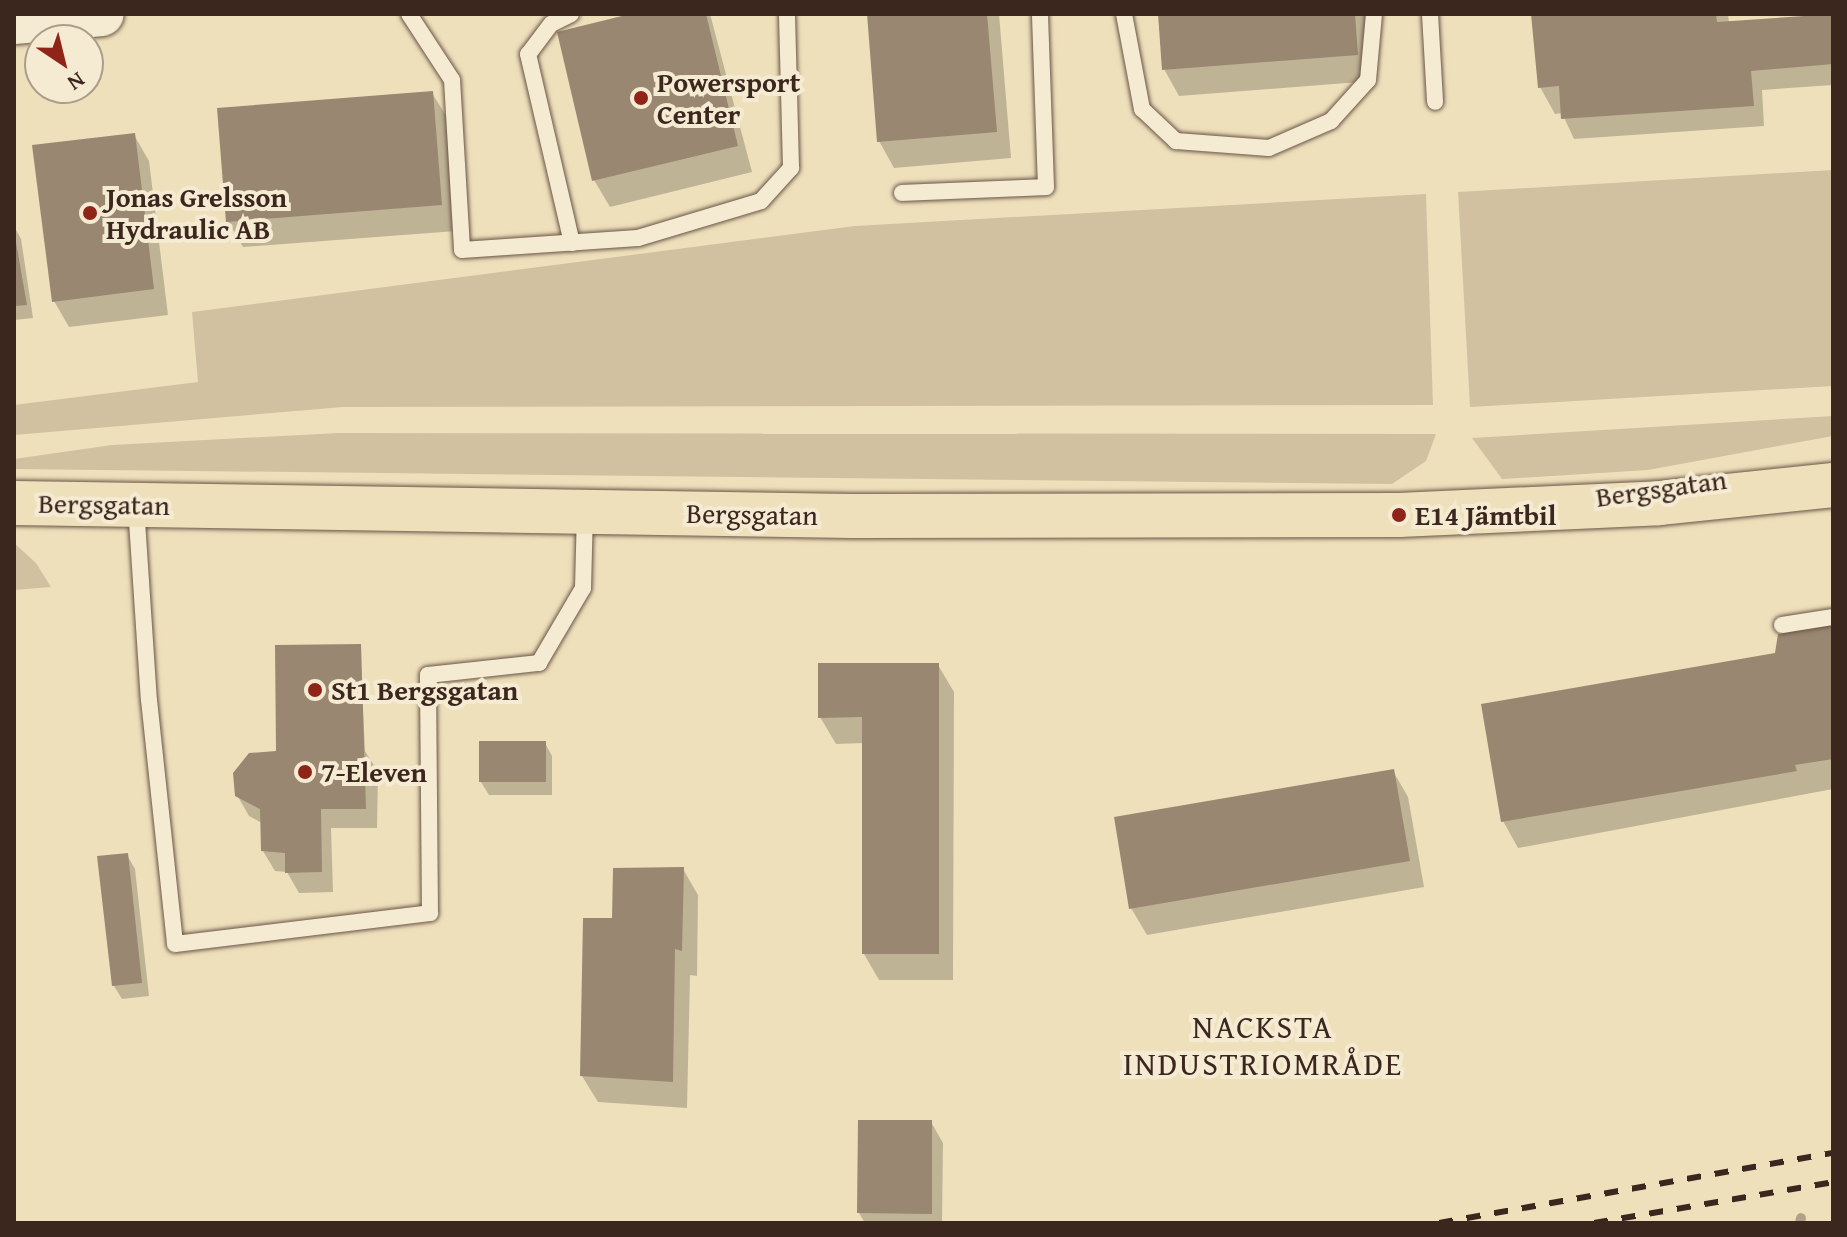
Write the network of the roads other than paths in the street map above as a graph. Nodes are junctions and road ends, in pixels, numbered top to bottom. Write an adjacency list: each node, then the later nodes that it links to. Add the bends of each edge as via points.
1 (102, 14): 9 (street)
2 (409, 14): 12 (lane, via 452,80 462,250)
3 (571, 14): 12 (lane, via 551,24 528,54)
4 (787, 14): 12 (lane, via 791,168 761,201 638,238)
5 (1040, 14): 11 (lane, via 1046,187)
6 (1124, 14): 7 (lane, via 1142,109 1176,141 1269,148 1331,121 1368,80)
7 (1374, 14)
8 (1430, 14): 10 (lane)
9 (14, 22)
10 (1435, 102)
11 (902, 193)
12 (572, 243)
13 (1833, 464): 18 (highway, Bergsgatan)
14 (1833, 485): 18 (highway, Bergsgatan, via 1659,503)
15 (14, 503): 16 (highway, Bergsgatan)
16 (136, 505): 17 (highway, Bergsgatan); 17 (lane, via 149,700 175,944 430,913 428,675 539,663 583,588)
17 (585, 511): 18 (highway, Bergsgatan, via 852,516)
18 (1490, 512)
19 (1833, 617): 20 (lane)
20 (1782, 625)

